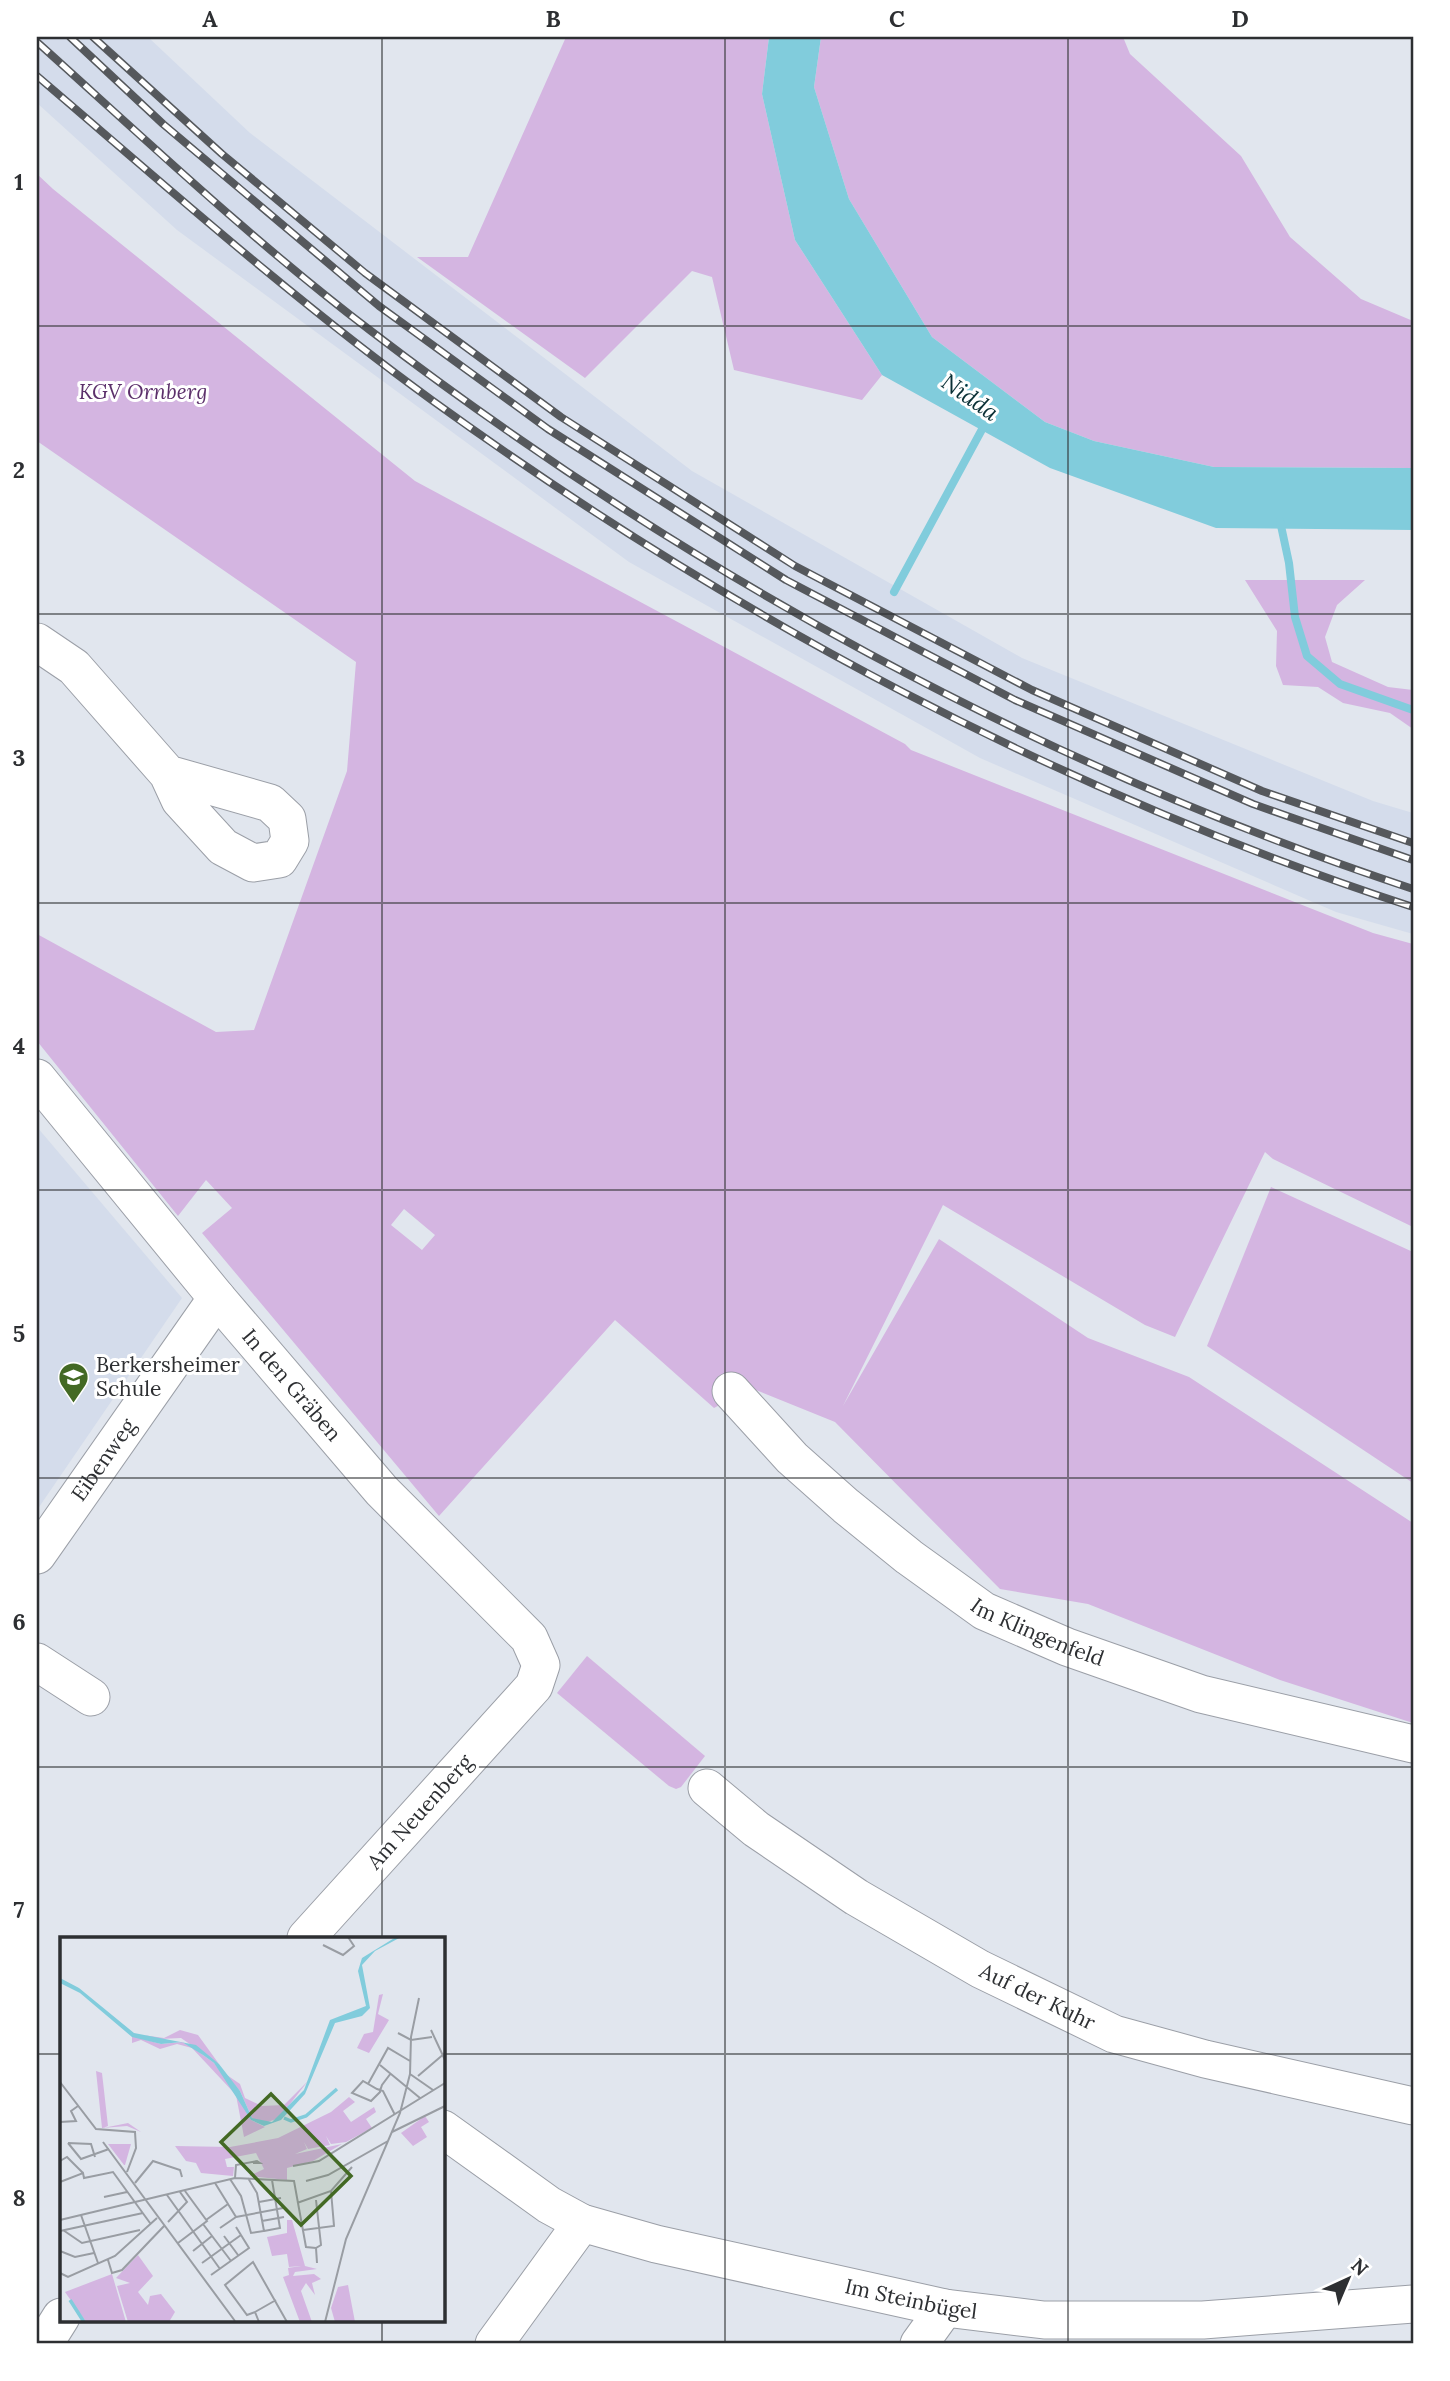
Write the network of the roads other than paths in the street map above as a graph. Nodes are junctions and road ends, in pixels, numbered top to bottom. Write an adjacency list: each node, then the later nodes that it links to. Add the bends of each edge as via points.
1 (37, 642): 2 (street, via 74,667)
2 (168, 774)
3 (37, 1078): 4 (street, In den Gräben)
4 (217, 1298): 6 (street, Eibenweg); 8 (street, In den Gräben, via 382,1490 529,1638 541,1665)
5 (732, 1391): 10 (street, Im Klingenfeld, via 792,1458 846,1506 984,1611 1068,1647 1200,1693)
6 (37, 1555)
7 (37, 1662): 9 (street)
8 (534, 1686): 12 (street, Am Neuenberg)
9 (90, 1697)
10 (1413, 1744)
11 (707, 1788): 13 (street, Auf der Kuhr, via 756,1829 856,1897 980,1969 1114,2034)
12 (307, 1937)
13 (1413, 2106)
14 (444, 2130): 15 (street, Im Steinbügel, via 549,2205)
15 (582, 2223): 17 (street, Im Steinbügel, via 656,2244); 20 (street)
16 (1413, 2304): 17 (street, Im Steinbügel, via 1203,2320 1044,2320)
17 (945, 2308): 21 (street)
18 (60, 2319): 19 (street)
19 (44, 2344)
20 (494, 2344)
21 (919, 2344)

